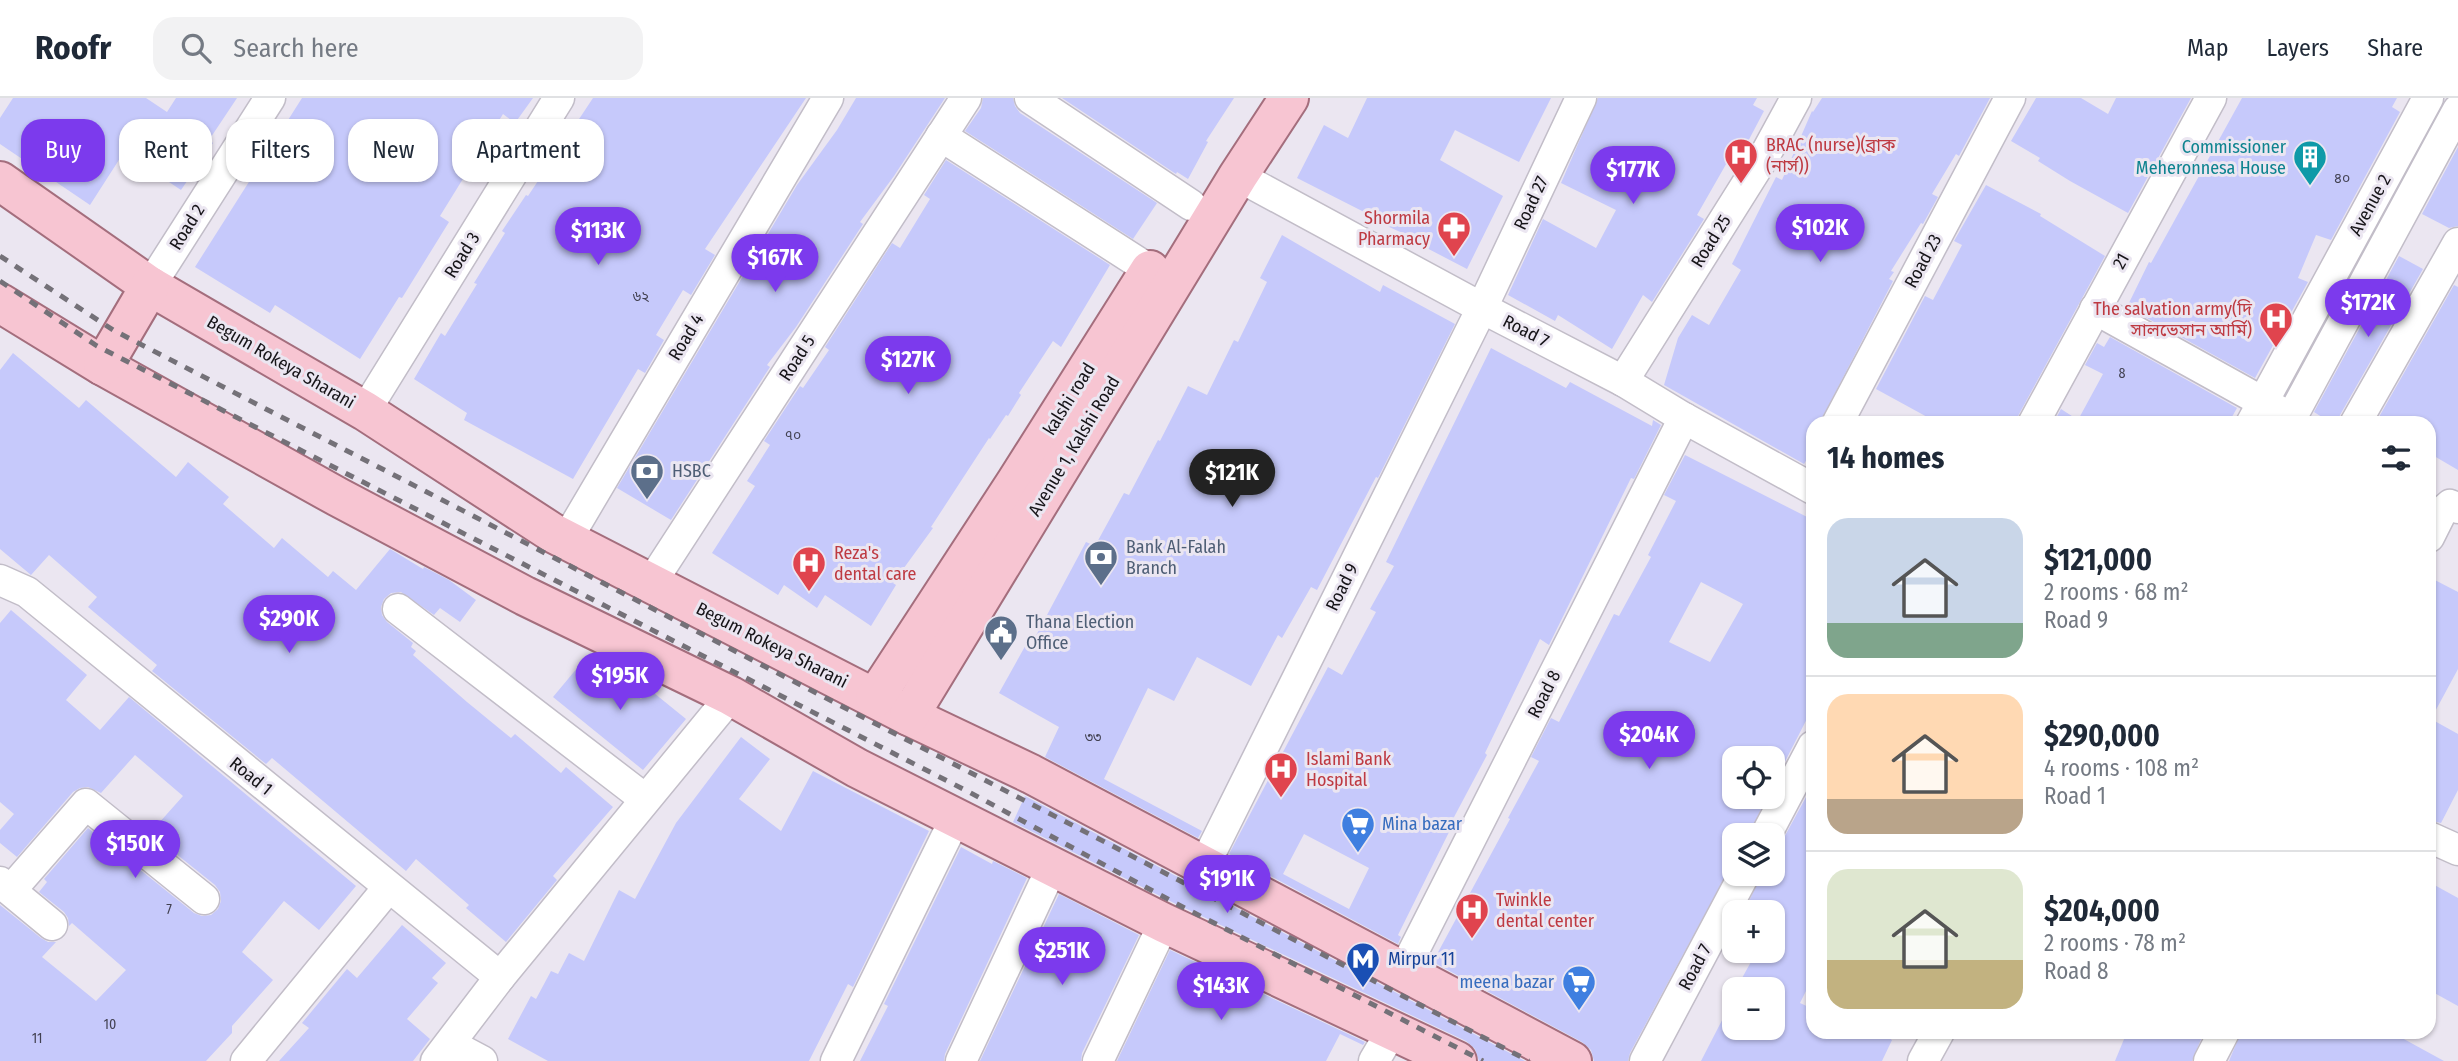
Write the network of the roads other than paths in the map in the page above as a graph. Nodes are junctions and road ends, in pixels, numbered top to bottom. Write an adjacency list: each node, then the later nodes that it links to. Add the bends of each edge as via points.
1 (270, 98): 20 (street, Road 2)
2 (559, 98): 26 (street, Road 3)
3 (828, 98): 36 (street, Road 4)
4 (965, 98): 14 (street, Road 5)
5 (1030, 98): 17 (street)
6 (1258, 98): 17 (main road, kalshi road)
7 (1289, 98): 15 (main road, Avenue 1, Kalshi Road)
8 (1581, 98): 22 (street, Road 27)
9 (1796, 98): 25 (street, Road 25)
10 (2010, 98): 28 (street, Road 23)
11 (2211, 98): 23 (street, 21)
12 (2428, 98): 27 (street, Avenue 2)
13 (2458, 110): 30 (street, Avenue 2)
14 (941, 136): 19 (street); 38 (street, Road 5)
15 (1238, 176): 22 (street, Road 7); 42 (main road, Avenue 1, Kalshi Road)
16 (0, 181): 20 (main road, Begum Rokeya Sharani)
17 (1191, 205): 19 (main road, kalshi road)
18 (2458, 243): 31 (street)
19 (1150, 270): 41 (main road, kalshi road)
20 (150, 286): 24 (main road); 26 (main road, Begum Rokeya Sharani)
21 (0, 303): 24 (main road)
22 (1482, 308): 25 (street, Road 7); 50 (street, Road 9)
23 (2095, 309): 27 (street); 29 (street, 21)
24 (103, 366): 40 (main road, via 513,590)
25 (1623, 381): 32 (street, Road 7)
26 (365, 411): 36 (main road, Begum Rokeya Sharani)
27 (2257, 413)
28 (1841, 416)
29 (2037, 416)
30 (2296, 416)
31 (2360, 416)
32 (1684, 418): 33 (street, Road 7); 57 (street, Road 8)
33 (1806, 478)
34 (2458, 508): 35 (street, via 2450,505)
35 (2436, 523)
36 (567, 540): 38 (main road, Begum Rokeya Sharani)
37 (0, 580): 53 (street, Road 1, via 27,592)
38 (651, 583): 41 (main road, Begum Rokeya Sharani)
39 (398, 609): 44 (street)
40 (732, 696): 44 (street); 45 (main road, via 857,768)
41 (875, 698): 42 (main road, Begum Rokeya Sharani)
42 (909, 716): 50 (main road, Begum Rokeya Sharani)
43 (1806, 760): 46 (street)
44 (645, 799): 58 (street)
45 (956, 817): 49 (main road); 65 (street)
46 (1772, 823)
47 (2436, 840): 48 (street)
48 (2458, 850)
49 (1052, 865): 55 (main road); 66 (street)
50 (1204, 866): 57 (main road, Begum Rokeya Sharani)
51 (5, 886): 54 (street, via 86,804); 56 (street)
52 (1738, 886): 70 (street, Road 7)
53 (388, 888): 58 (street, Road 1); 63 (street)
54 (205, 900)
55 (1164, 923): 61 (main road); 67 (street)
56 (52, 925)
57 (1404, 970): 69 (main road, Begum Rokeya Sharani)
58 (500, 977): 62 (street)
59 (1936, 1039): 71 (street)
60 (2220, 1039): 72 (street)
61 (1383, 1045): 68 (main road)
62 (443, 1052): 64 (street)
63 (246, 1061)
64 (482, 1061)
65 (836, 1061)
66 (961, 1061)
67 (1098, 1061)
68 (1457, 1061)
69 (1573, 1061)
70 (1645, 1061)
71 (1923, 1061)
72 (2209, 1061)

